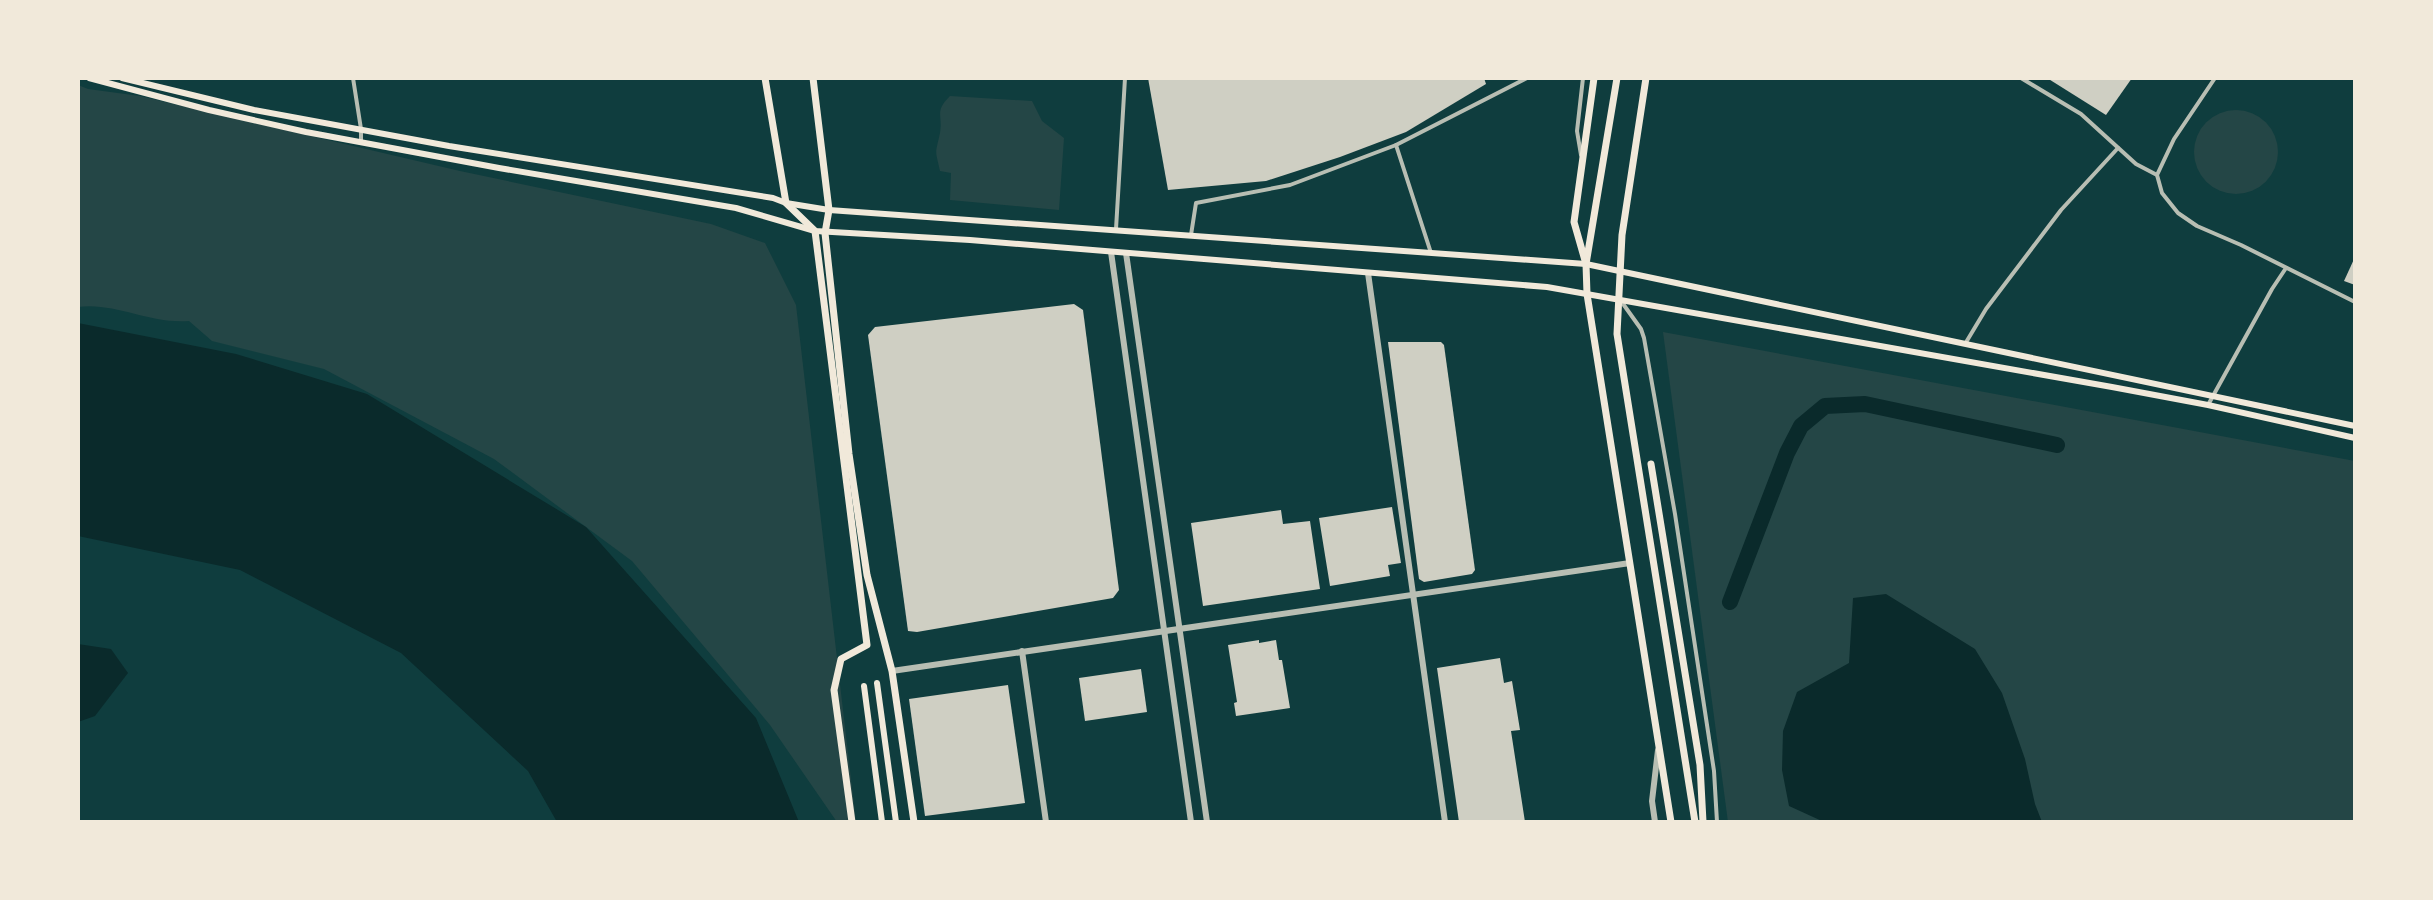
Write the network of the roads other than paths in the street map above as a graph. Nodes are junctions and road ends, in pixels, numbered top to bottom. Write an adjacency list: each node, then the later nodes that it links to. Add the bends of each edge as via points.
1 (89, 78): 15 (main road)
2 (122, 78): 14 (main road)
3 (353, 78): 14 (street)
4 (765, 78): 20 (main road)
5 (813, 78): 21 (main road)
6 (1125, 78): 22 (street)
7 (1527, 78): 16 (street)
8 (1583, 78): 18 (street, via 1577,131)
9 (1594, 78): 18 (main road)
10 (1617, 78): 29 (main road)
11 (1646, 78): 31 (main road)
12 (2021, 78): 17 (street, via 2081,114)
13 (2215, 78): 19 (street)
14 (361, 129): 15 (street); 20 (main road)
15 (361, 142): 23 (main road, via 736,208)
16 (1396, 145): 25 (street, via 1290,185 1196,203); 28 (street)
17 (2118, 148): 19 (street); 36 (street, via 2061,210)
18 (1583, 165): 29 (main road, via 1574,222)
19 (2157, 175): 30 (street, via 2162,193 2178,213)
20 (786, 203): 21 (main road); 23 (main road)
21 (829, 210): 22 (main road); 24 (main road)
22 (1116, 229): 25 (main road)
23 (815, 231): 24 (main road); 51 (main road, via 867,645 841,659 834,690)
24 (825, 233): 26 (main road); 47 (main road, via 867,575)
25 (1191, 235): 28 (main road)
26 (1111, 252): 27 (main road); 45 (street)
27 (1126, 253): 32 (main road); 44 (street)
28 (1431, 253): 29 (main road)
29 (1586, 264): 31 (main road); 33 (main road)
30 (2286, 268): 35 (street); 37 (street)
31 (1621, 271): 34 (main road); 36 (main road)
32 (1368, 273): 33 (main road); 43 (street)
33 (1587, 294): 34 (main road); 42 (main road)
34 (1620, 300): 38 (main road); 61 (main road, via 1617,334); 63 (street, via 1644,338 1714,771)
35 (2355, 302)
36 (1965, 344): 37 (main road)
37 (2213, 396): 38 (street); 39 (main road)
38 (2208, 405): 40 (main road)
39 (2355, 426)
40 (2355, 438)
41 (1651, 464): 62 (main road, via 1700,765)
42 (1630, 563): 43 (street); 50 (main road)
43 (1413, 594): 44 (street); 58 (street)
44 (1180, 627): 45 (street); 57 (street)
45 (1163, 629): 46 (street); 56 (street)
46 (1022, 651): 47 (street); 55 (street)
47 (892, 671): 54 (main road)
48 (877, 683): 53 (main road)
49 (864, 686): 52 (main road)
50 (1659, 742): 59 (street, via 1652,801); 60 (main road)
51 (852, 822)
52 (882, 822)
53 (896, 822)
54 (914, 822)
55 (1046, 822)
56 (1191, 822)
57 (1207, 822)
58 (1445, 822)
59 (1655, 822)
60 (1671, 822)
61 (1695, 822)
62 (1703, 822)
63 (1717, 822)

